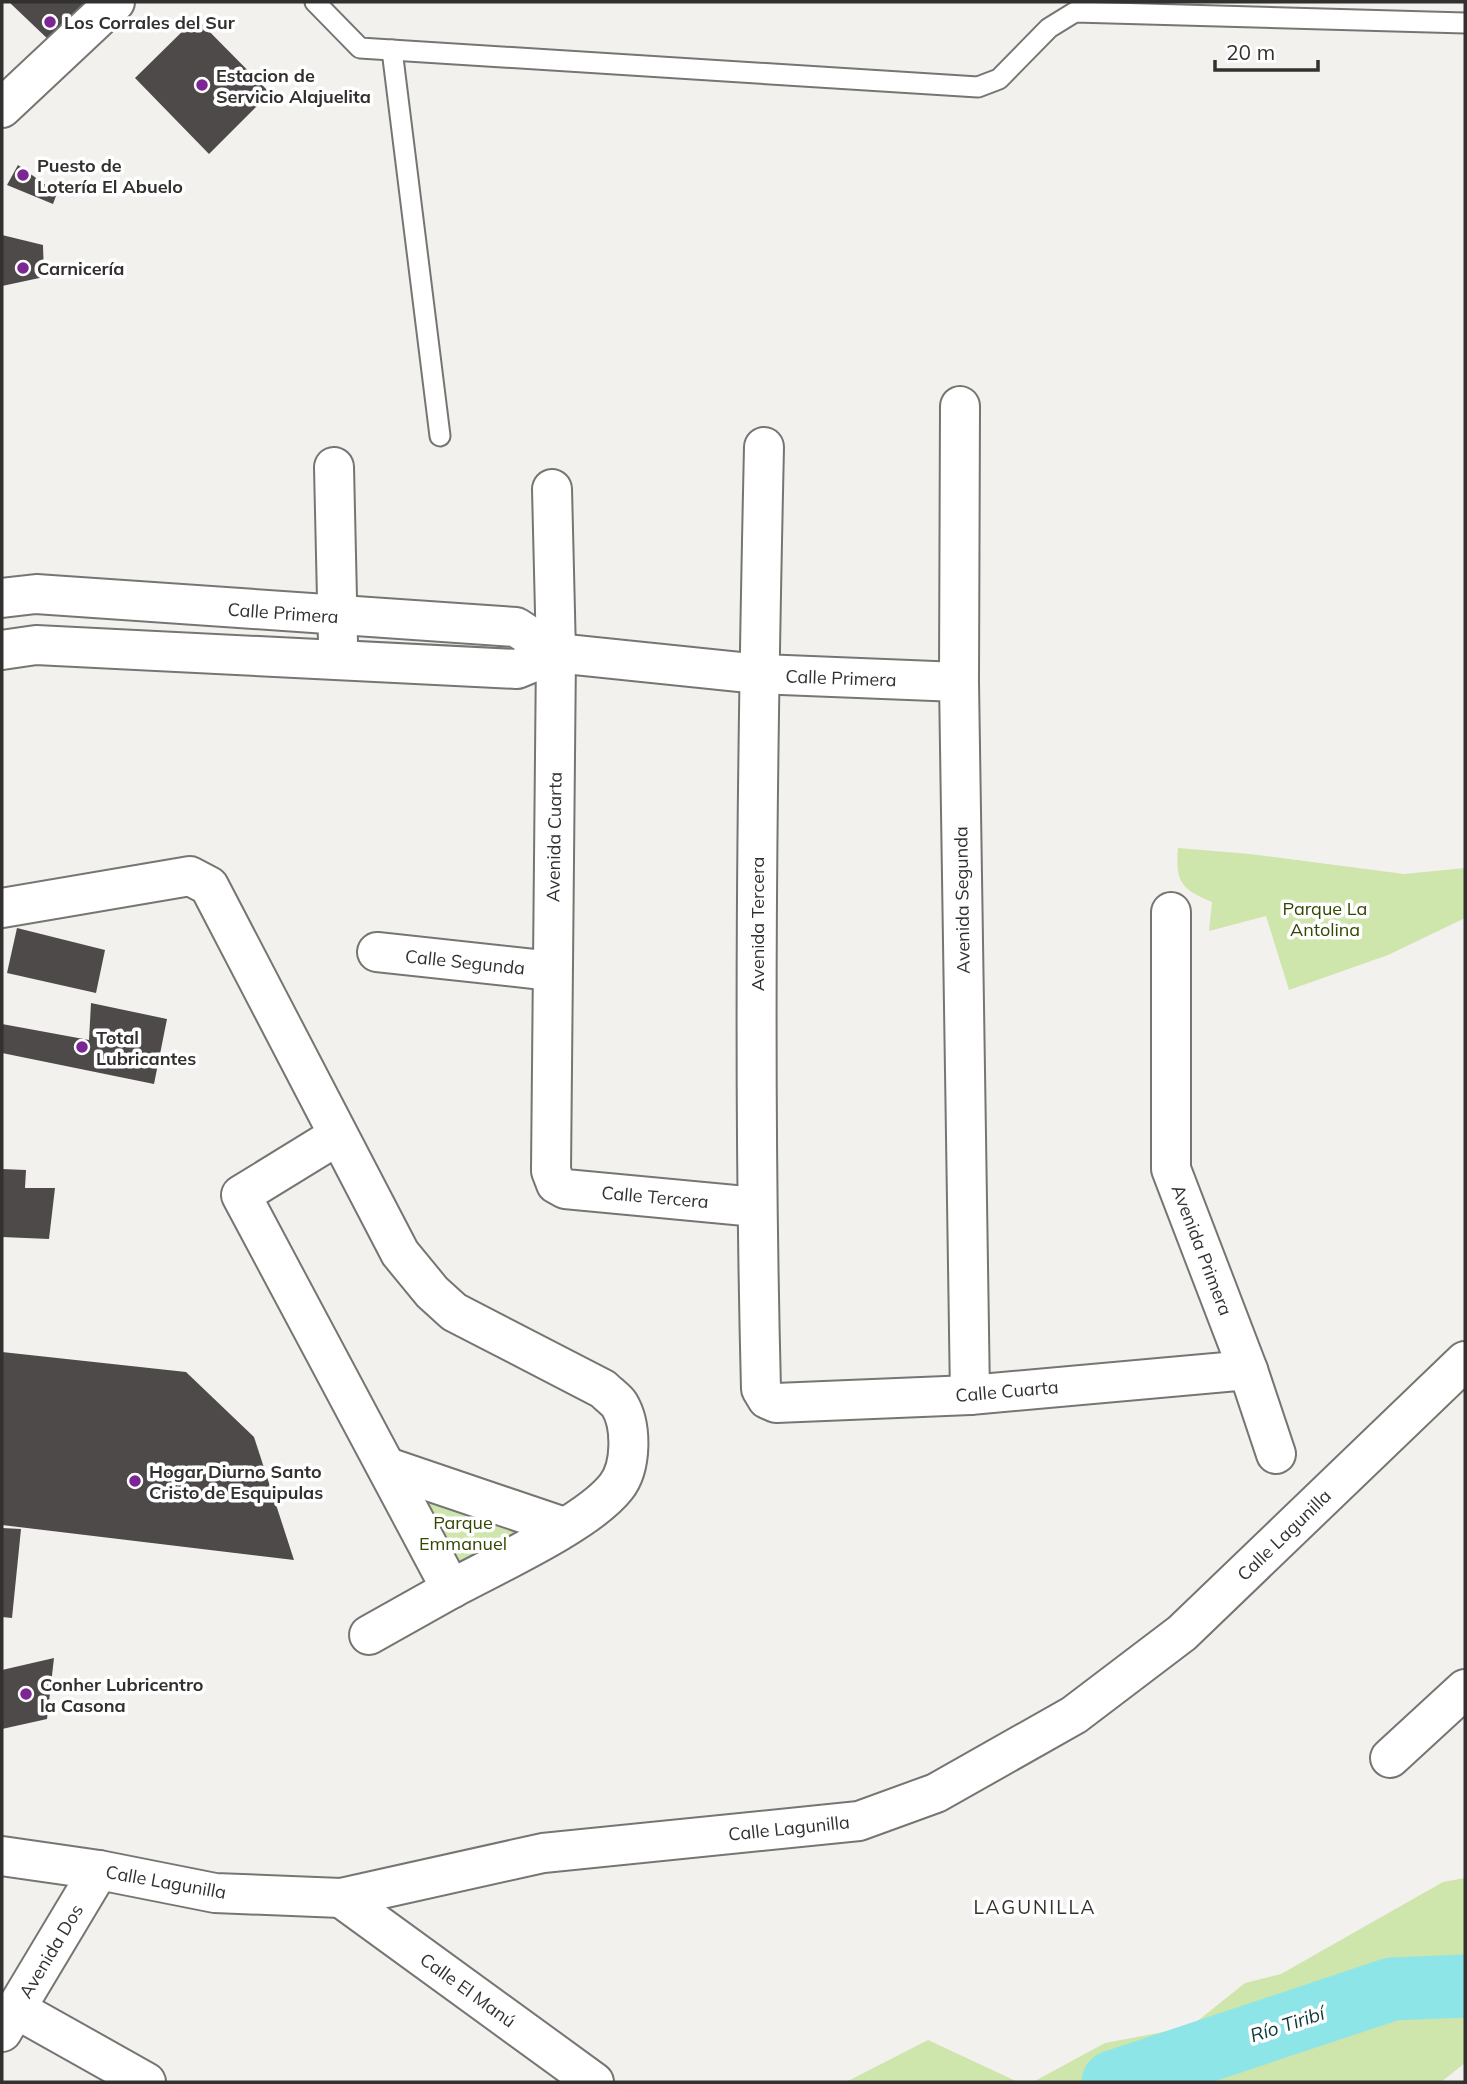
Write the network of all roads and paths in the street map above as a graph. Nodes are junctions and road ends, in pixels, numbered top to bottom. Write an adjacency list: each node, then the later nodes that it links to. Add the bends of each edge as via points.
1 (115, 2): 7 (street)
2 (315, 2): 6 (lane, via 360,48)
3 (1291, 10): 4 (lane); 6 (lane, via 1075,12 1049,28 999,79 978,87)
4 (1334, 10): 5 (lane)
5 (1465, 23)
6 (392, 50): 9 (lane)
7 (2, 108)
8 (960, 406): 19 (street, Avenida Segunda)
9 (440, 436)
10 (764, 447): 18 (street, Avenida Tercera)
11 (334, 467): 14 (street)
12 (552, 489): 16 (street, Avenida Cuarta)
13 (2, 598): 14 (street, Calle Primera, via 36,594)
14 (338, 617): 16 (street, Calle Primera, via 516,627); 17 (street)
15 (2, 650): 17 (street, Calle Primera, via 33,645)
16 (556, 653): 17 (street, Calle Primera, via 517,669); 18 (street, Calle Primera); 23 (street, Avenida Cuarta)
17 (338, 662)
18 (759, 674): 19 (street, Calle Primera); 26 (street, Avenida Tercera)
19 (959, 682): 29 (street, Avenida Segunda)
20 (2, 908): 24 (street, via 190,876 201,880 209,886)
21 (1171, 912): 28 (street, Avenida Primera, via 1171,1169)
22 (377, 952): 23 (street, Calle Segunda)
23 (552, 971): 25 (street, Avenida Cuarta, via 551,1171)
24 (337, 1136): 32 (street, via 241,1195); 33 (street, via 400,1252 432,1292 454,1312 603,1389 619,1404 628,1432 627,1461 618,1485 598,1506)
25 (556, 1184): 26 (street, Calle Tercera, via 565,1189)
26 (756, 1207): 30 (street, Avenida Tercera, via 761,1390)
27 (1465, 1362): 40 (street, Calle Lagunilla, via 1182,1633 1074,1715 936,1793 859,1821 543,1853)
28 (1248, 1370): 29 (street, Calle Cuarta); 31 (street, Avenida Primera)
29 (970, 1395): 30 (street, Calle Cuarta, via 776,1403)
30 (767, 1399)
31 (1276, 1454)
32 (387, 1467): 33 (street); 34 (street)
33 (564, 1527): 34 (street)
34 (452, 1588): 35 (street)
35 (369, 1635)
36 (1465, 1689): 37 (street)
37 (1390, 1758)
38 (2, 1856): 39 (street, Calle Lagunilla)
39 (99, 1870): 40 (street, Calle Lagunilla, via 215,1894); 41 (street, Avenida Dos)
40 (341, 1898): 43 (street, Calle El Manú)
41 (9, 2020): 42 (street)
42 (146, 2082)
43 (594, 2082)

